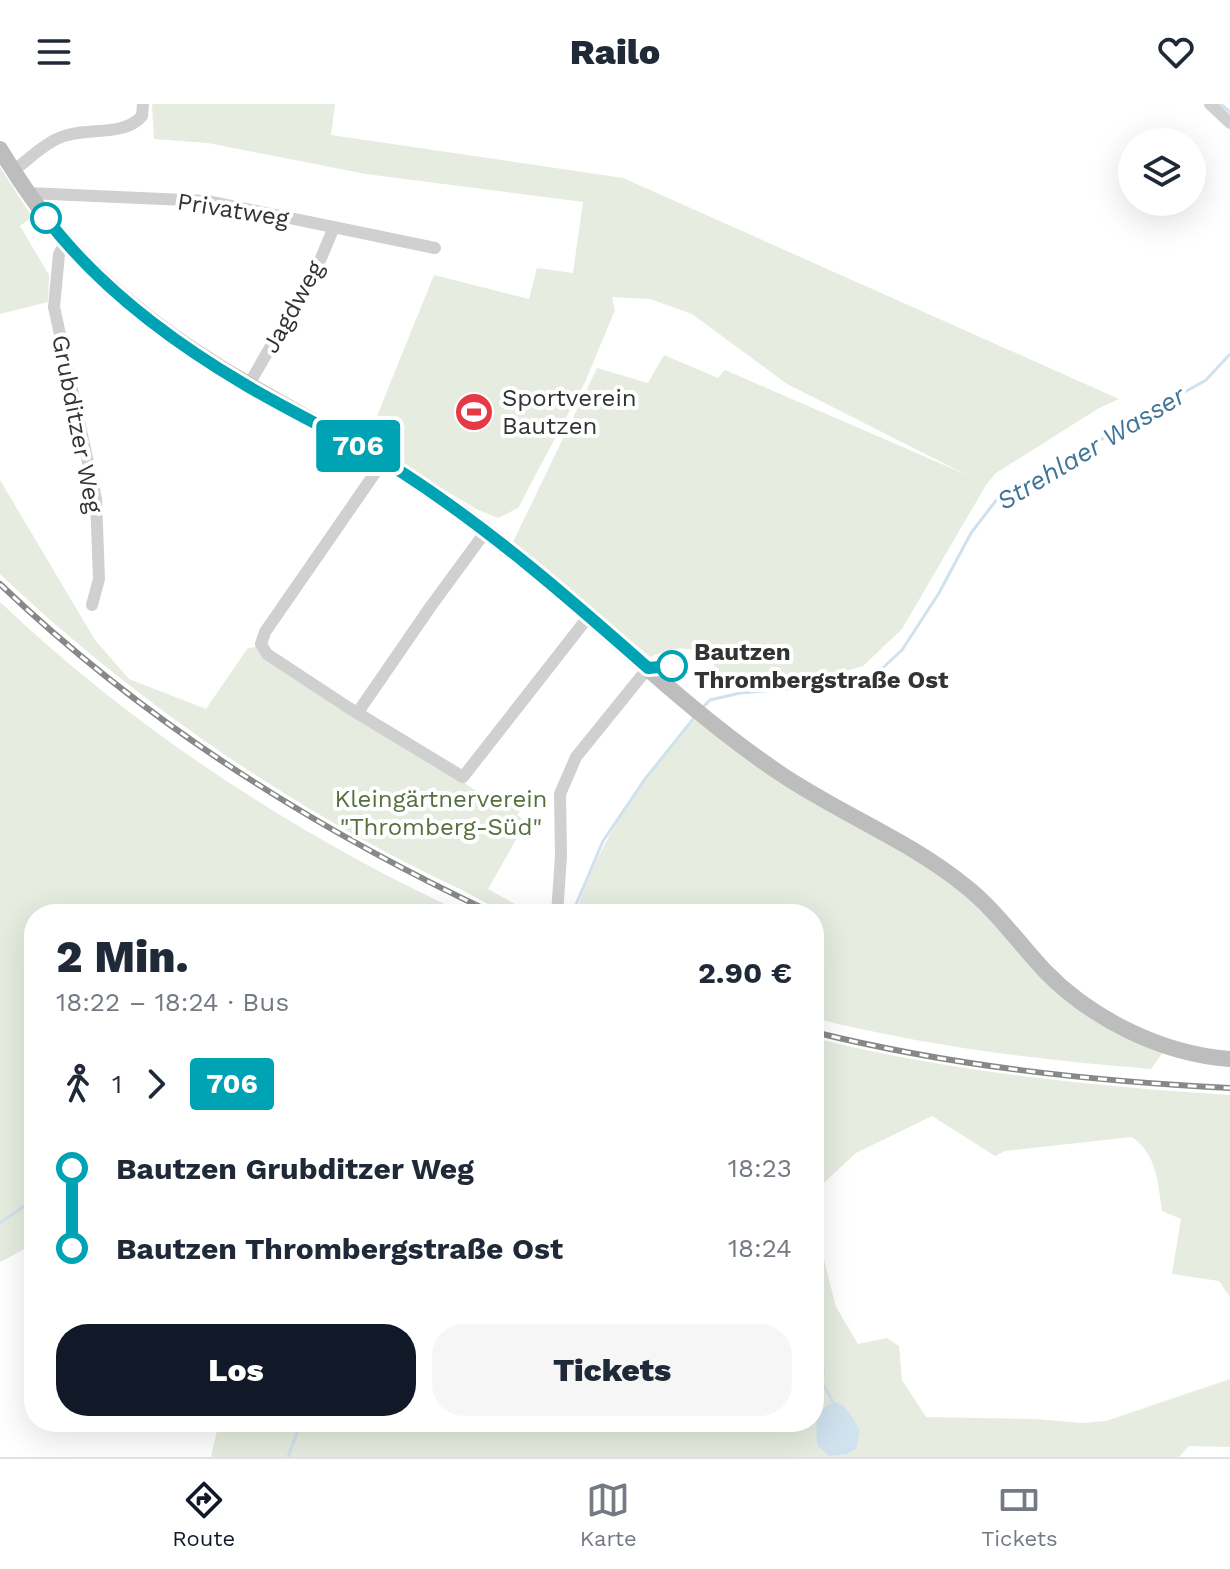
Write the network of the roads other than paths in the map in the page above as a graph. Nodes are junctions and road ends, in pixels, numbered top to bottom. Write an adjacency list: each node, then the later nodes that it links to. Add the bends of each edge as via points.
1 (143, 104): 5 (street, via 142,116 127,127 63,136)
2 (1210, 104): 3 (street)
3 (1230, 123)
4 (0, 149): 5 (street)
5 (13, 171): 6 (street)
6 (28, 193): 7 (street, Privatweg, via 207,201); 8 (street)
7 (334, 227): 9 (street, Privatweg); 10 (street, Jagdweg)
8 (65, 243): 10 (street, via 183,346); 13 (street, Grubditzer Weg, via 59,254 54,307 96,499 99,579)
9 (435, 248)
10 (248, 386): 11 (street)
11 (384, 460): 12 (street); 16 (street, via 261,644 267,654)
12 (486, 531): 14 (street); 16 (street)
13 (92, 605)
14 (589, 616): 15 (street); 16 (street, via 461,777)
15 (648, 668): 17 (street, via 567,773 560,794); 18 (street, via 778,772 948,872 991,908 1046,972 1083,1002 1166,1047)
16 (358, 712)
17 (558, 904)
18 (1230, 1059)

